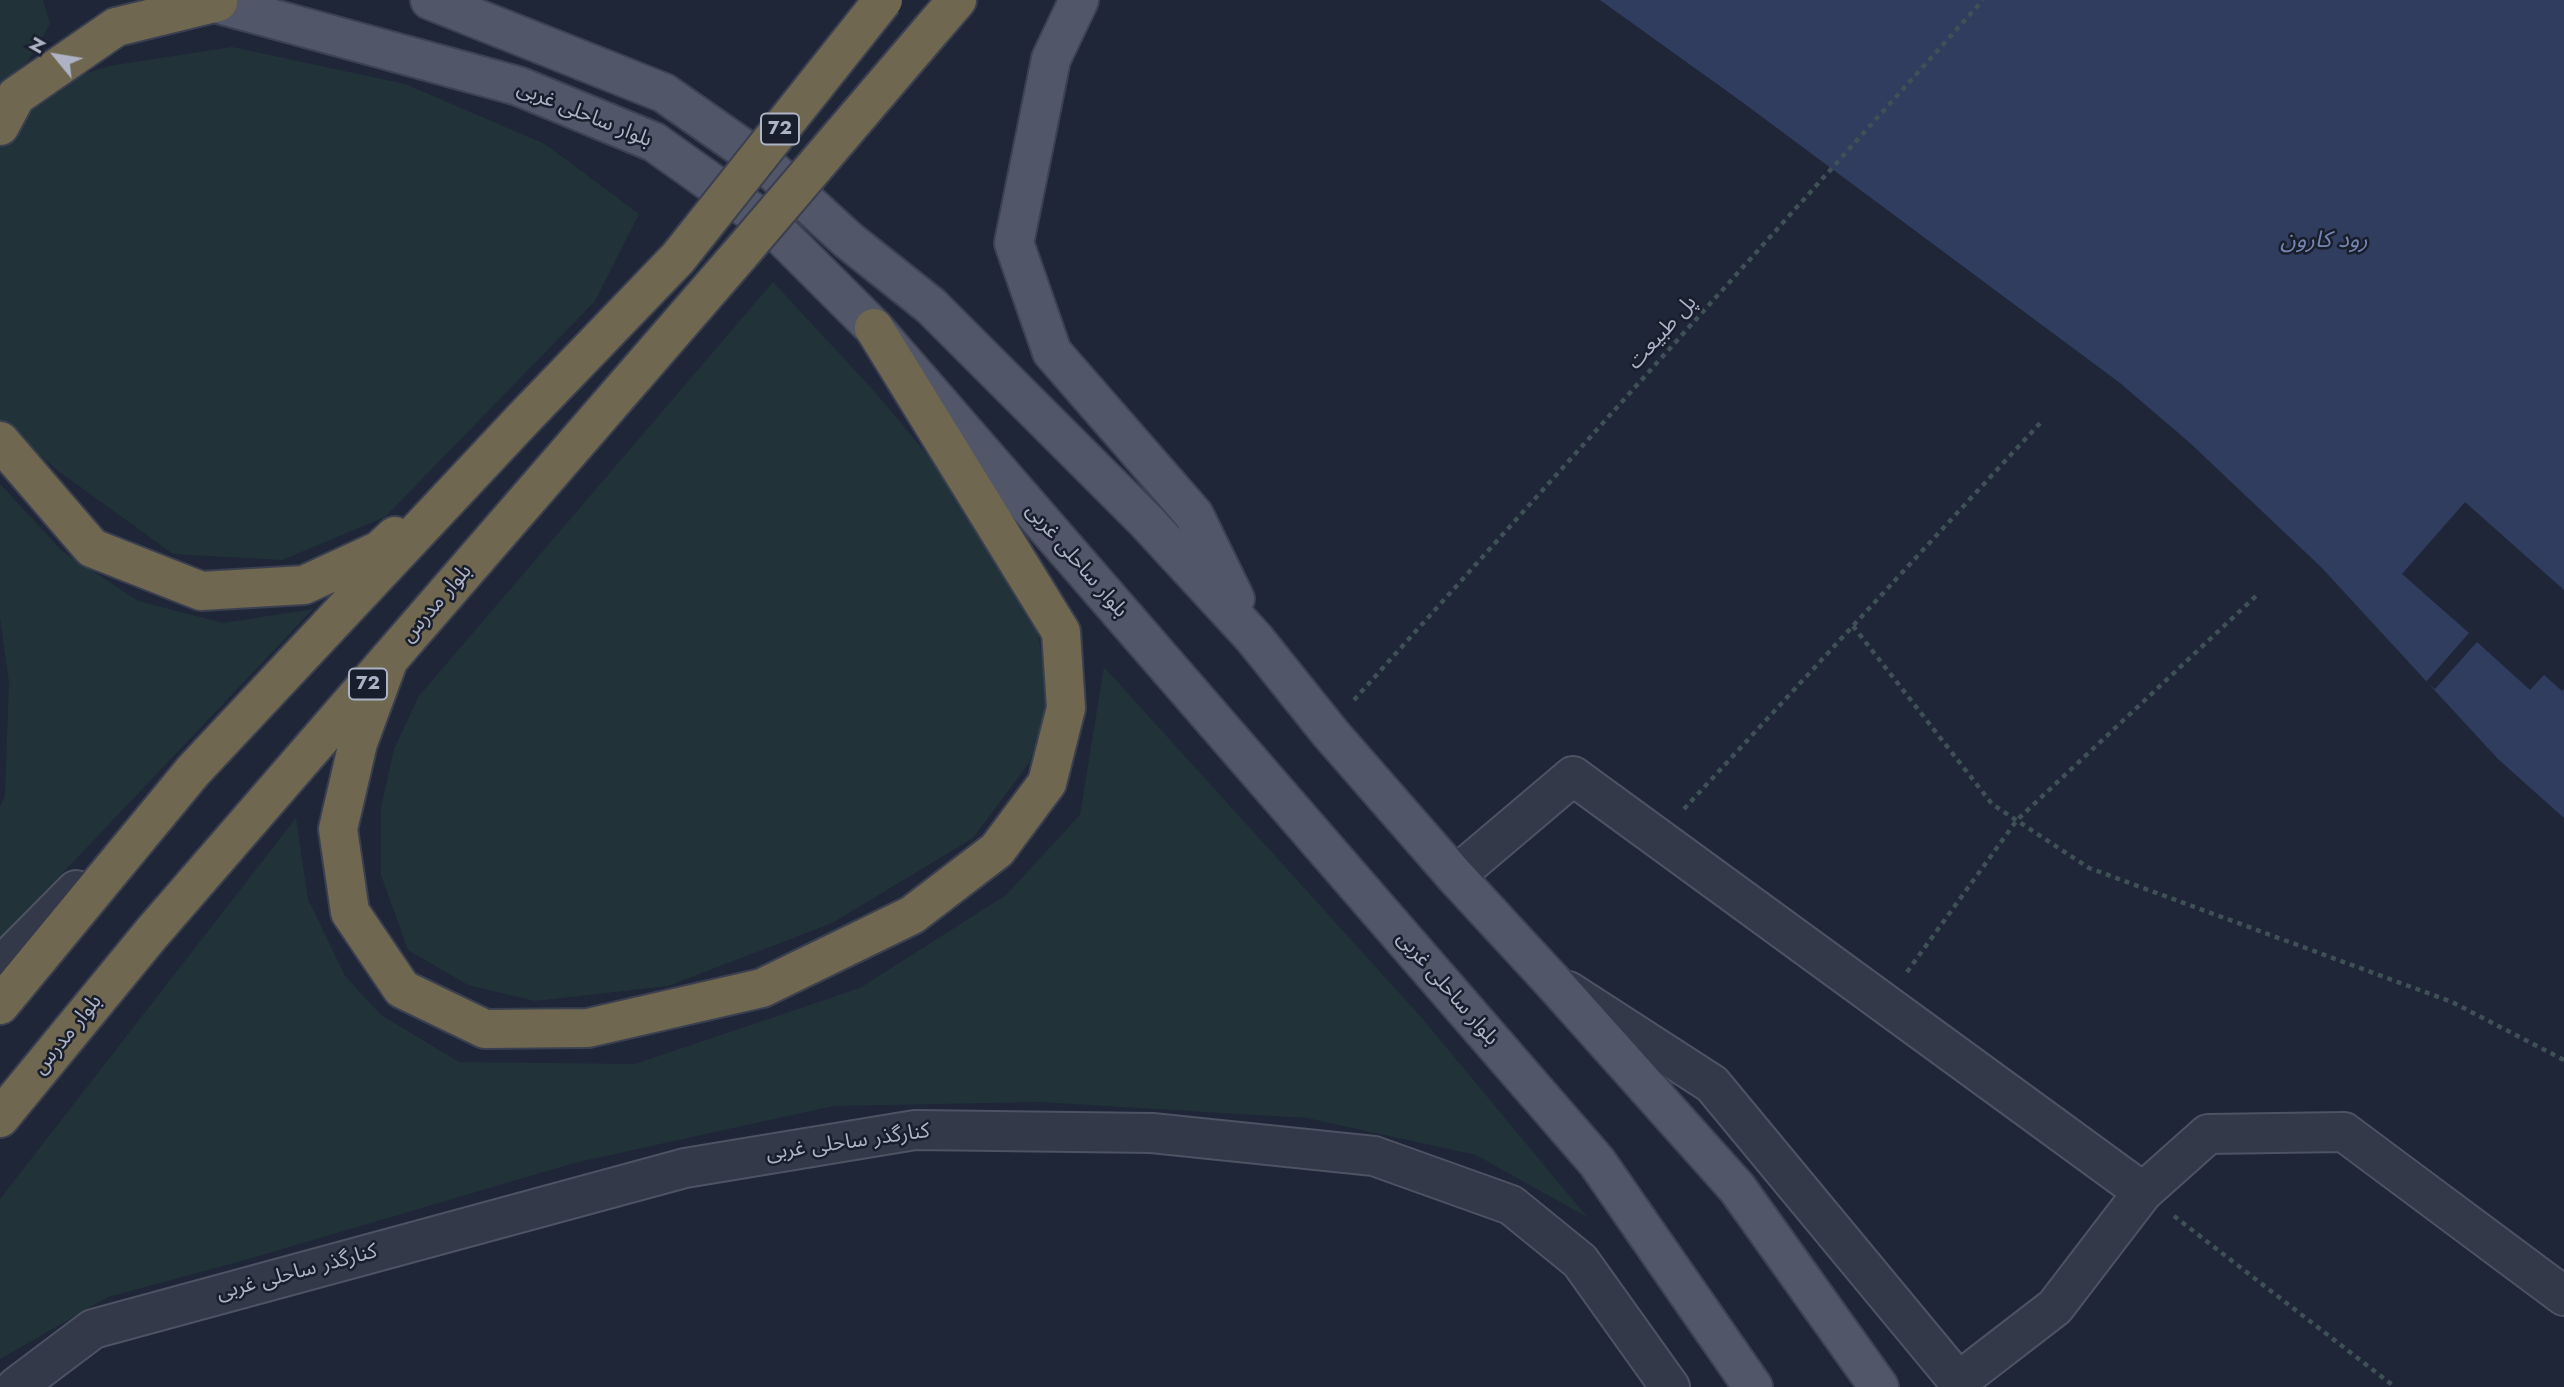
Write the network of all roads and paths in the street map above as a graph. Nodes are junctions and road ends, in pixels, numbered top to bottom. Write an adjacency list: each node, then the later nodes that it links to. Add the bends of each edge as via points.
1 (430, 0): 14 (main road, via 664,93 764,163 848,240 931,306 1147,522)
2 (883, 0): 9 (highway, 72, bridge, via 678,258)
3 (957, 0): 15 (highway, بلوار مدرس / 72, bridge)
4 (1079, 0): 14 (main road, via 1051,59 1014,243 1052,352 1194,515)
5 (1983, 0): 16 (path, پل طبیعت)
6 (211, 1): 7 (highway, via 116,27 16,96); 8 (main road, بلوار ساحلی غربی, via 518,86 654,142 772,226)
7 (0, 126)
8 (874, 328): 15 (highway, via 1061,632 1062,645 1066,708 1047,783 997,850 912,915 762,988 588,1028 485,1028 402,989 350,912 338,829 358,743); 32 (main road, بلوار ساحلی غربی, via 1597,1163)
9 (523, 419): 11 (highway, via 380,550 304,585 201,591 92,548); 17 (highway, 72)
10 (2042, 421): 13 (path)
11 (0, 441)
12 (2257, 595): 18 (path)
13 (1853, 626): 18 (path, via 1992,804); 19 (path)
14 (1254, 639): 20 (main road)
15 (389, 659): 26 (highway, بلوار مدرس / 72, via 150,934)
16 (1351, 703)
17 (193, 771): 21 (street); 24 (highway, 72)
18 (2018, 820): 23 (path); 25 (path, via 2089,868 2452,1002)
19 (1658, 838): 20 (street, via 1573,776); 23 (street)
20 (1455, 876): 22 (main road)
21 (0, 967)
22 (1552, 981): 29 (street, via 1712,1084); 33 (main road, via 1737,1188)
23 (1884, 1004): 27 (street)
24 (0, 1005)
25 (2564, 1059)
26 (0, 1118)
27 (2143, 1192): 28 (street, via 2208,1134 2344,1132); 29 (street, via 2055,1307); 34 (path)
28 (2564, 1296)
29 (1961, 1384)
30 (16, 1387): 31 (street, کنارگذر ساحلی غربی, via 93,1329 685,1168 915,1130 1152,1133 1374,1156 1511,1205 1580,1261)
31 (1670, 1387)
32 (1753, 1387)
33 (1879, 1387)
34 (2395, 1387)

